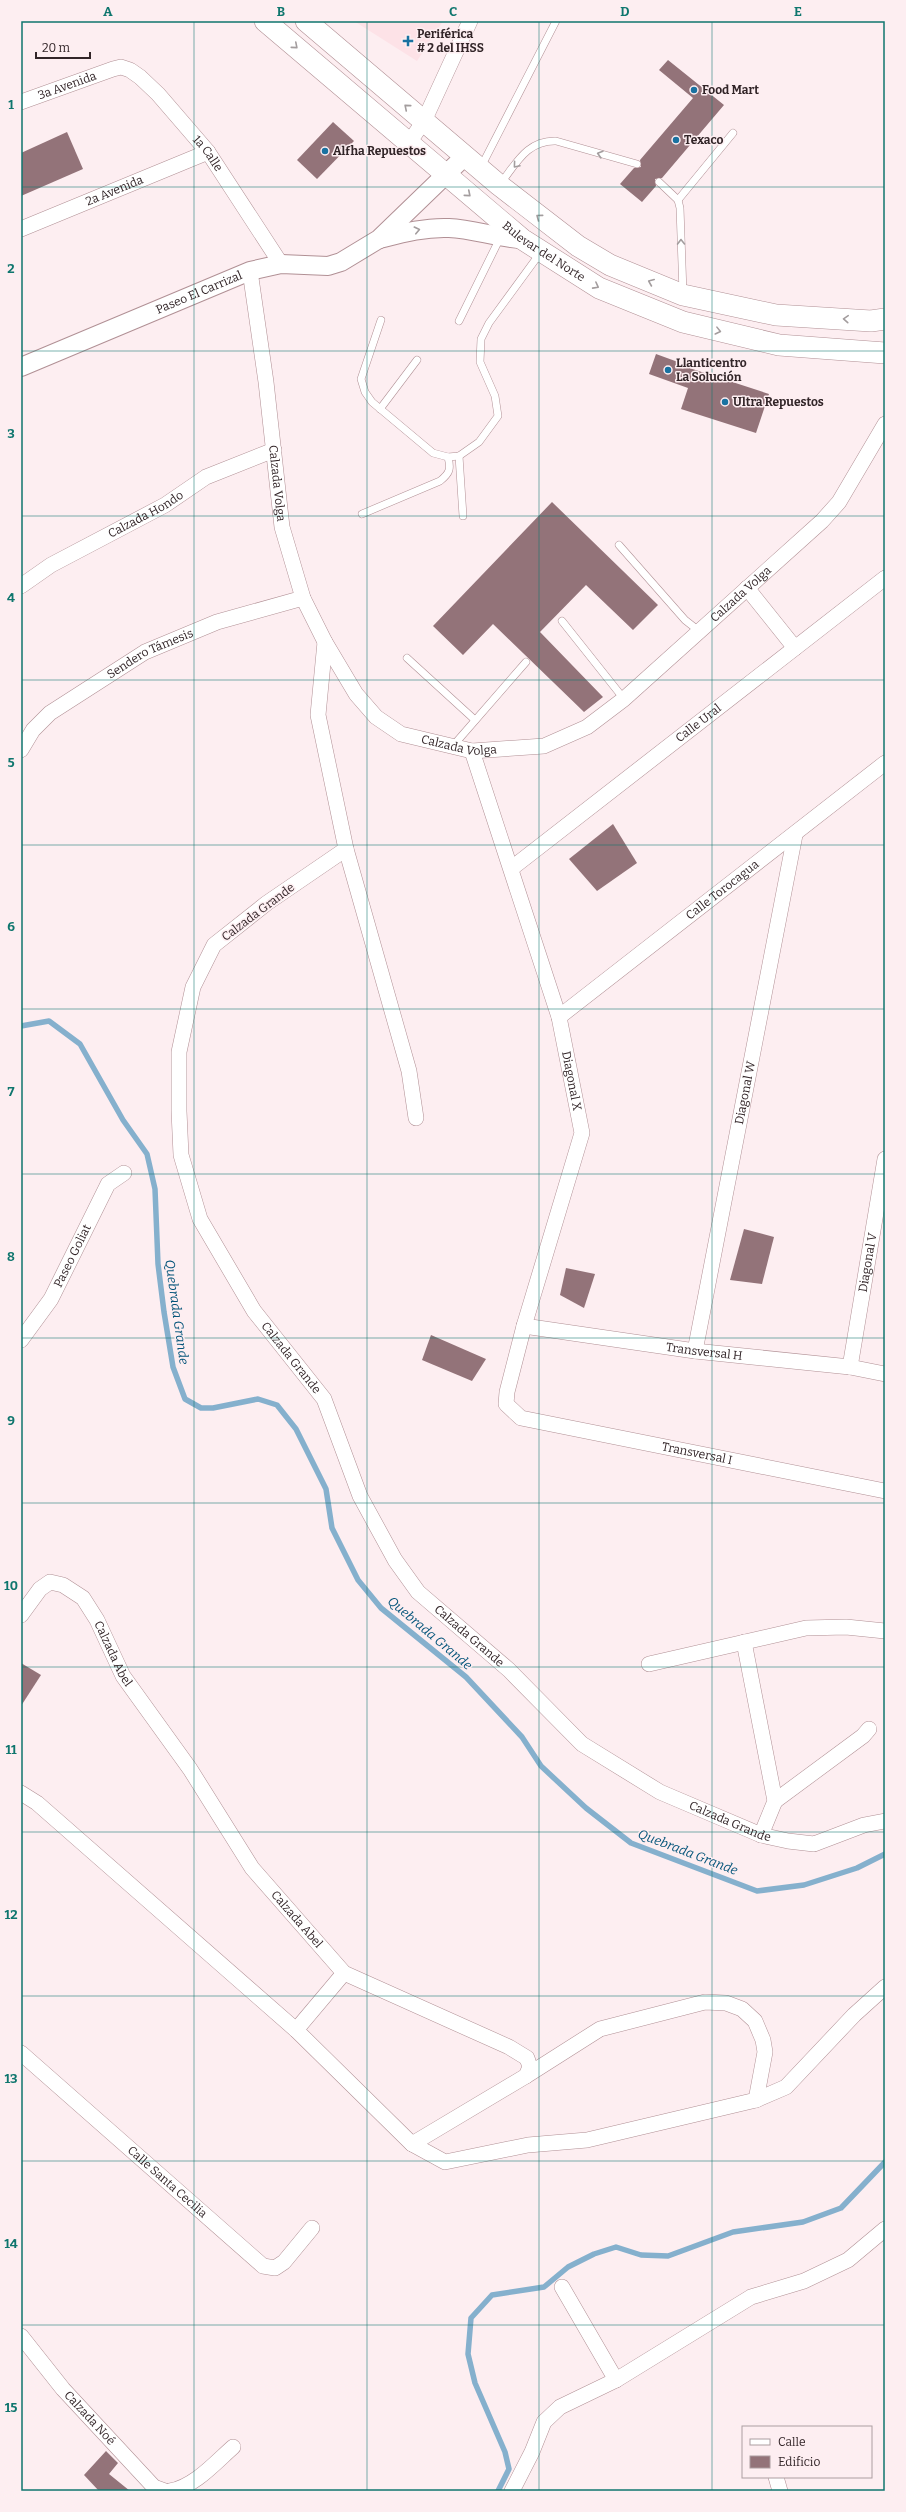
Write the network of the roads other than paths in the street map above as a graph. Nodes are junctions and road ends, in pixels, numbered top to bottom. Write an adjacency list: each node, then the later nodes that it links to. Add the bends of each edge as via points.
1 (265, 21): 9 (main road, Bulevar del Norte, one-way to 9)
2 (306, 21): 7 (main road, Bulevar del Norte, one-way to 2)
3 (470, 21): 7 (street)
4 (556, 21): 13 (lane)
5 (113, 69): 6 (street, 3a Avenida); 10 (street, 1a Calle, via 122,67 140,77)
6 (21, 102)
7 (424, 121): 9 (street); 11 (main road, Bulevar del Norte)
8 (733, 133): 17 (lane)
9 (408, 144): 14 (main road, Bulevar del Norte)
10 (208, 152): 18 (street, 2a Avenida); 23 (street, 1a Calle)
11 (464, 157): 13 (main road, Bulevar del Norte); 14 (street, Paseo El Carrizal)
12 (637, 164): 16 (lane, one-way to 16, via 556,141 545,141 532,145)
13 (480, 170): 16 (main road, Bulevar del Norte)
14 (446, 176): 20 (street, Paseo El Carrizal); 21 (main road, Bulevar del Norte, one-way to 21)
15 (659, 182): 17 (lane)
16 (499, 185): 25 (main road, Bulevar del Norte, one-way to 16, via 610,265 578,246)
17 (678, 200): 25 (lane, one-way to 17)
18 (21, 229)
19 (500, 238): 20 (street, Paseo El Carrizal, one-way to 19, via 424,229 451,228); 21 (street, Paseo El Carrizal); 28 (lane)
20 (379, 239): 23 (street, Paseo El Carrizal, via 334,265)
21 (522, 239): 22 (main road, Bulevar del Norte)
22 (541, 252): 29 (main road, Bulevar del Norte, one-way to 29, via 599,288 683,322 779,346); 35 (lane, via 481,339 480,362 495,396 498,416 479,442)
23 (281, 264): 24 (street, Paseo El Carrizal)
24 (250, 271): 31 (street, Paseo El Carrizal); 34 (street, Calzada Volga)
25 (683, 295): 26 (main road, Bulevar del Norte, one-way to 25, via 872,321 776,315)
26 (885, 319)
27 (381, 320): 32 (lane, via 361,379 365,392)
28 (459, 321)
29 (885, 353)
30 (418, 360): 32 (lane)
31 (21, 367)
32 (380, 409): 36 (lane, via 433,453)
33 (885, 424): 42 (street, Calzada Volga, via 839,502)
34 (274, 450): 41 (street, Calzada Hondo, via 206,477 165,505 51,565); 43 (street, Calzada Volga, via 282,527)
35 (459, 456): 36 (lane); 38 (lane)
36 (448, 457): 37 (lane, via 449,473 440,481)
37 (362, 514)
38 (463, 516)
39 (619, 545): 45 (lane, via 685,620)
40 (885, 578): 47 (street, Calle Ural)
41 (21, 586)
42 (747, 588): 45 (street, Calzada Volga); 47 (street)
43 (302, 598): 46 (street, Calzada Volga); 53 (street, Sendero Támesis, via 217,622 139,655 50,713 33,730)
44 (562, 621): 50 (lane)
45 (699, 632): 50 (street, Calzada Volga)
46 (325, 642): 52 (street, Calzada Volga, via 356,694 376,717 401,734); 57 (street, via 318,715)
47 (795, 648): 58 (street, Calle Ural)
48 (407, 658): 51 (lane)
49 (526, 662): 51 (lane)
50 (624, 699): 54 (street, Calzada Volga, via 587,727 544,746)
51 (475, 720): 52 (lane)
52 (451, 747): 54 (street, Calzada Volga)
53 (21, 750)
54 (472, 751): 58 (street, Diagonal X)
55 (885, 763): 56 (street, Calle Torocagua)
56 (795, 835): 59 (street, Calle Torocagua); 65 (street, Diagonal W)
57 (346, 849): 60 (street, via 409,1071); 78 (street, Calzada Grande, via 267,903 214,945 194,987 179,1052 179,1111 181,1155 200,1219 254,1311 324,1399 360,1496 395,1560 418,1592 510,1670 582,1744 660,1792)
58 (512, 868): 59 (street, Diagonal X)
59 (559, 1017): 63 (street, Diagonal X, via 582,1133)
60 (416, 1118)
61 (885, 1158): 66 (street, Diagonal V)
62 (124, 1173): 64 (street, Paseo Goliat, via 108,1184 51,1299)
63 (524, 1326): 65 (street, Transversal H); 68 (street, Diagonal X, via 506,1392 506,1404)
64 (21, 1340)
65 (695, 1351): 66 (street, Transversal H)
66 (850, 1367): 67 (street, Transversal H)
67 (885, 1374)
68 (512, 1412): 69 (street, Transversal I, via 520,1418)
69 (885, 1491)
70 (21, 1615): 79 (street, Calzada Abel, via 40,1589 50,1582 63,1585 83,1598 97,1620 123,1676 190,1769 252,1868)
71 (885, 1631): 72 (street, via 846,1627 806,1628)
72 (744, 1642): 73 (street); 76 (street)
73 (649, 1664)
74 (869, 1729): 76 (street)
75 (21, 1793): 81 (street, via 37,1803)
76 (775, 1801): 78 (street)
77 (885, 1821): 78 (street, Calzada Grande, via 864,1825 814,1844 788,1842)
78 (761, 1835)
79 (344, 1973): 81 (street); 83 (street, Calzada Abel, via 508,2047 527,2058 530,2067)
80 (885, 1987): 84 (street, via 854,2015 786,2087)
81 (296, 2030): 85 (street)
82 (21, 2053): 86 (street, Calle Santa Cecilia, via 263,2266 275,2268 284,2262)
83 (526, 2076): 84 (street, via 600,2029 705,2002 726,2003 742,2009 755,2021 763,2040 765,2052); 85 (street)
84 (756, 2100): 85 (street, via 587,2140 528,2145 445,2162)
85 (412, 2144)
86 (312, 2228)
87 (885, 2229): 90 (street, via 848,2260 804,2281 751,2297)
88 (562, 2287): 90 (street)
89 (21, 2336): 93 (street, Calzada Noé, via 63,2389 148,2481 154,2487)
90 (616, 2380): 95 (street, via 560,2407 544,2422)
91 (233, 2447): 94 (street, via 204,2473 180,2489)
92 (776, 2478): 96 (street)
93 (165, 2491)
94 (170, 2491)
95 (512, 2491)
96 (780, 2491)

